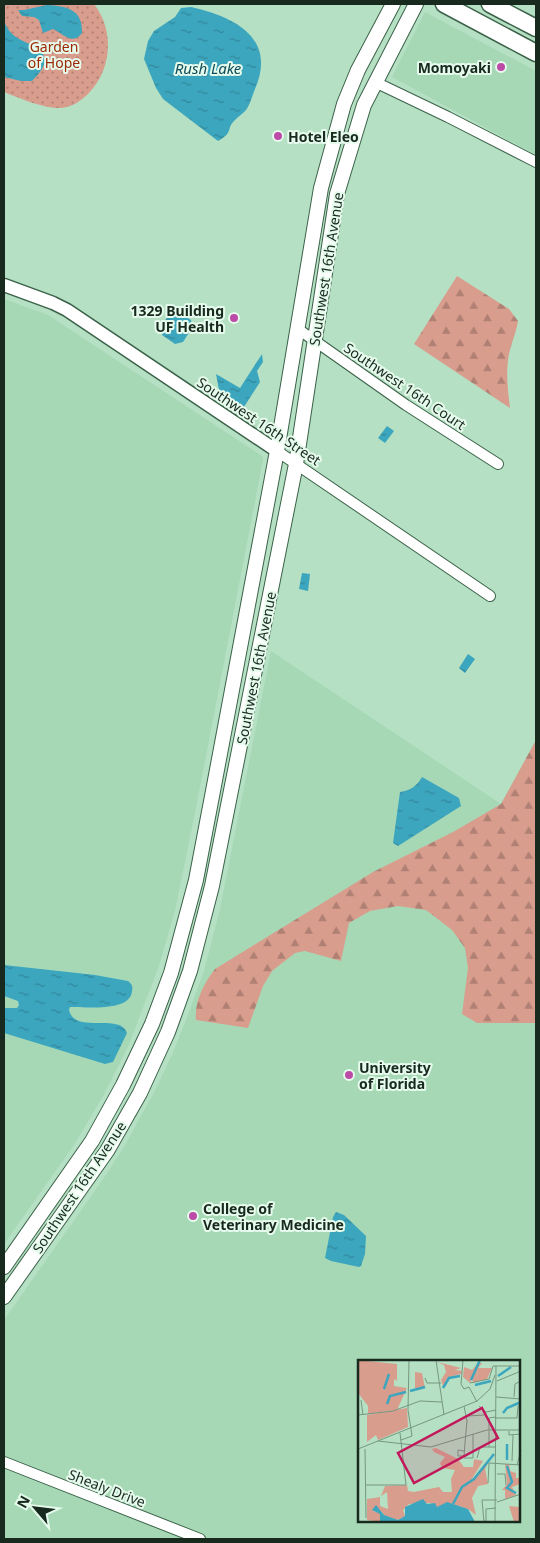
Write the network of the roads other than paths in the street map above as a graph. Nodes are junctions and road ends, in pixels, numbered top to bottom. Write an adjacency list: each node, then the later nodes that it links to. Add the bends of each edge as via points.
1 (393, 4): 10 (main road, Southwest 16th Avenue, via 358,70 334,135 321,188)
2 (416, 4): 7 (main road, Southwest 16th Avenue)
3 (444, 4): 6 (main road)
4 (490, 4): 5 (main road)
5 (536, 28)
6 (536, 53)
7 (375, 82): 8 (street); 11 (main road, Southwest 16th Avenue, via 359,118 337,194)
8 (536, 162)
9 (4, 285): 12 (street, Southwest 16th Street, via 75,315)
10 (298, 329): 11 (street, Southwest 16th Court); 12 (main road, Southwest 16th Avenue)
11 (314, 340): 13 (main road, Southwest 16th Avenue); 14 (street, Southwest 16th Court)
12 (277, 451): 13 (street, Southwest 16th Street); 16 (main road, Southwest 16th Avenue, via 196,880 171,973 152,1024 92,1141)
13 (296, 464): 15 (street, Southwest 16th Street); 17 (main road, Southwest 16th Avenue, via 214,876 190,971 168,1032 140,1093 107,1151)
14 (498, 464)
15 (490, 596)
16 (4, 1267)
17 (4, 1297)
18 (4, 1462): 19 (street, Shealy Drive)
19 (200, 1539)

